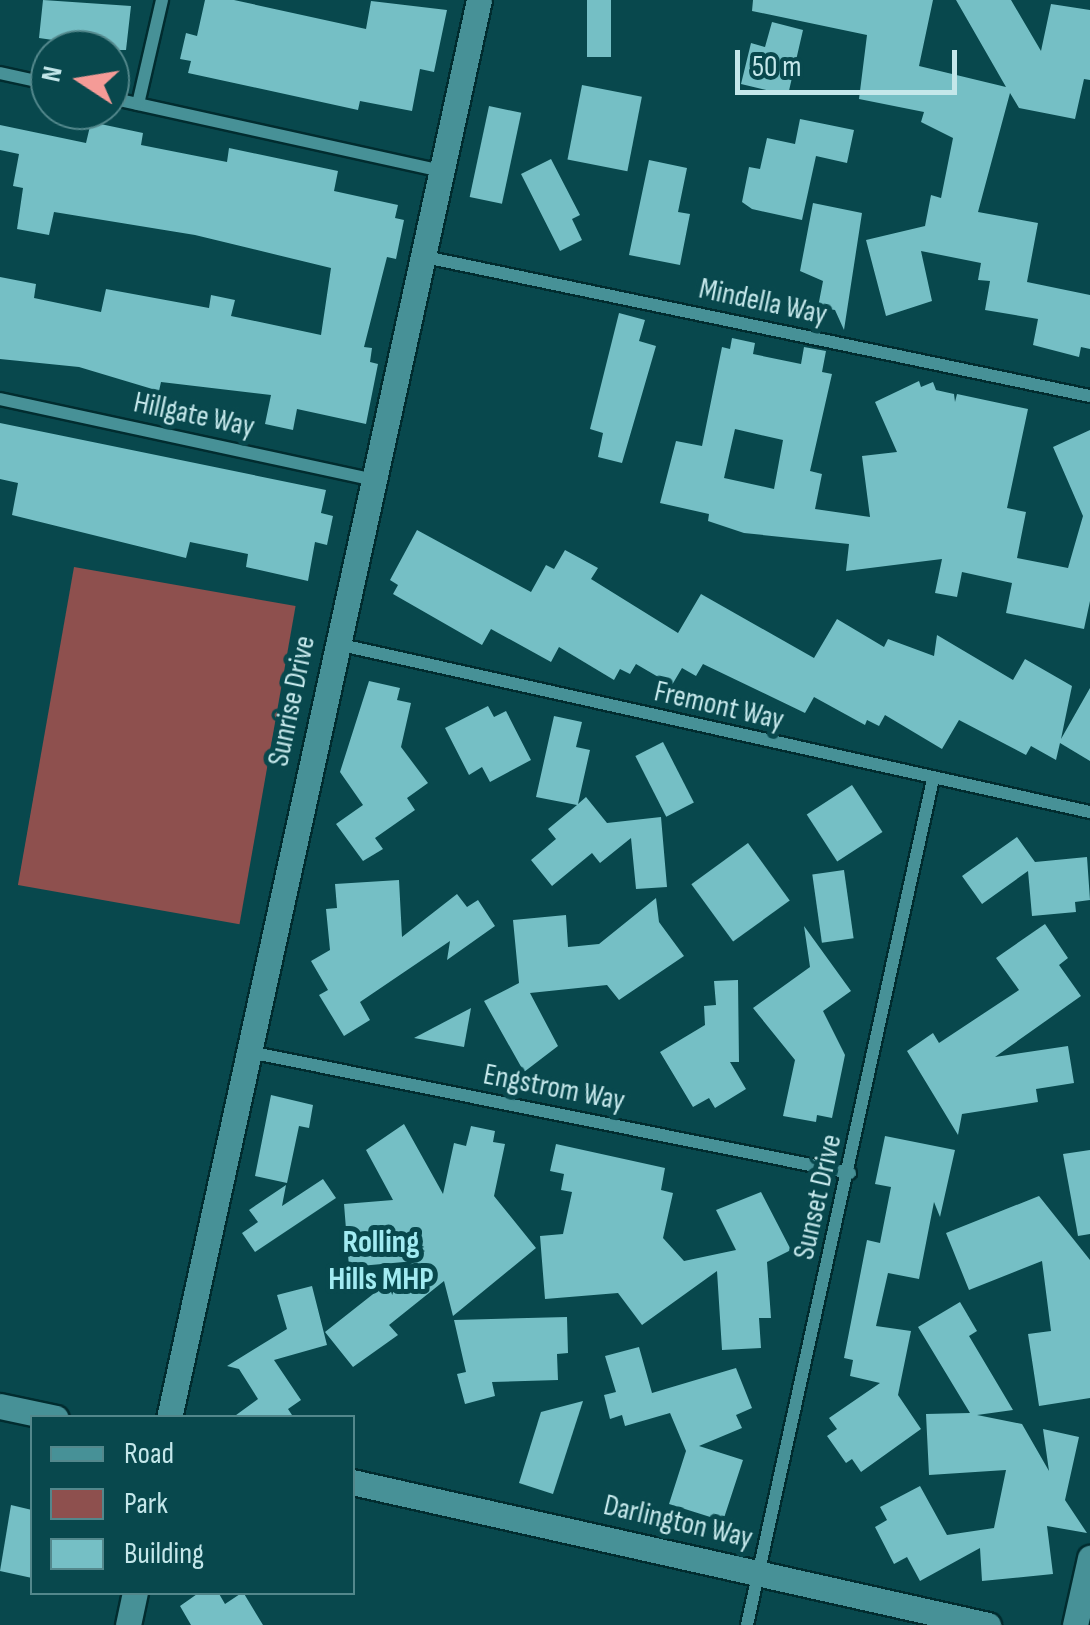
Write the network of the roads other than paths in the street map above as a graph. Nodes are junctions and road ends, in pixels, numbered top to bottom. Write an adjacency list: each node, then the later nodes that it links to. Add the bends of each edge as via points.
1 (162, 0): 6 (lane)
2 (480, 0): 7 (street, Sunrise Drive)
3 (0, 73): 4 (lane)
4 (30, 80)
5 (130, 102): 6 (lane)
6 (138, 104): 7 (lane)
7 (442, 171): 8 (street, Sunrise Drive)
8 (425, 257): 9 (lane, Mindella Way); 11 (street, Sunrise Drive)
9 (1090, 396)
10 (0, 399): 11 (lane, Hillgate Way)
11 (378, 481): 12 (street, Sunrise Drive)
12 (337, 644): 13 (lane, Fremont Way); 15 (street, Sunrise Drive)
13 (933, 779): 14 (lane, Fremont Way); 16 (lane, Sunset Drive)
14 (1090, 812)
15 (249, 1052): 16 (lane, Engstrom Way); 19 (street, Sunrise Drive)
16 (850, 1173): 22 (lane, Sunset Drive)
17 (0, 1406): 18 (street)
18 (42, 1415)
19 (170, 1415)
20 (355, 1483): 22 (street, Darlington Way)
21 (1090, 1558): 27 (street)
22 (758, 1574): 25 (lane, Sunset Drive); 26 (street, Darlington Way)
23 (133, 1595): 24 (street)
24 (128, 1625)
25 (746, 1625)
26 (988, 1625)
27 (1076, 1625)

